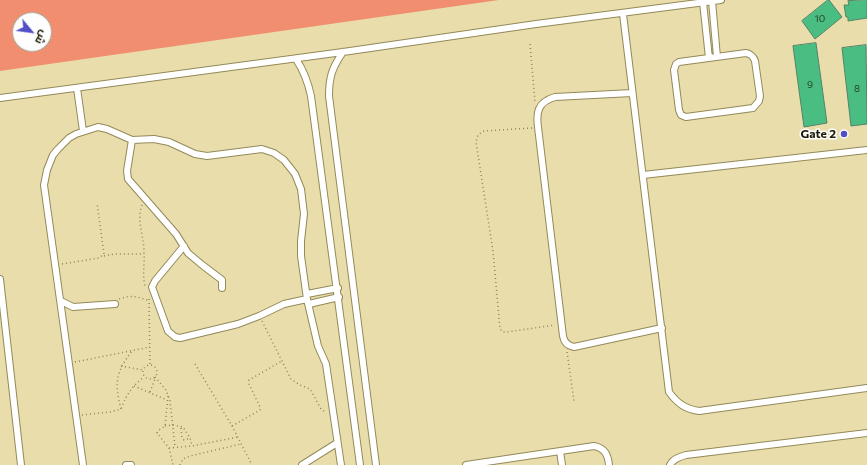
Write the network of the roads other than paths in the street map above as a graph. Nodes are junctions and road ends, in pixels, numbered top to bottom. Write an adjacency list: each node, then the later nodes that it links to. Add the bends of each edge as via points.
1 (720, 0): 2 (street)
2 (712, 1): 3 (street); 6 (street)
3 (703, 2): 4 (street); 7 (street)
4 (622, 14): 5 (street); 10 (street)
5 (343, 52): 8 (street); 41 (street, via 329,80 329,96)
6 (717, 57): 7 (street); 7 (street, via 746,53 753,57 760,96 757,105 753,108 686,117 678,110 674,67 679,62)
7 (709, 58)
8 (296, 59): 9 (street); 19 (street, via 303,70 311,96)
9 (77, 88): 11 (street); 12 (street)
10 (632, 92): 15 (street); 27 (street, via 555,98 541,105 536,116 562,324 565,342 574,346)
11 (0, 98)
12 (83, 131): 13 (street, via 98,127); 22 (street, via 69,138 58,149 45,177 44,185)
13 (132, 140): 16 (street, via 128,179); 21 (street, via 154,139 169,142 195,154 207,156 262,149 284,160 295,174 301,189 304,214 300,248)
14 (867, 150): 15 (street)
15 (643, 175): 27 (street)
16 (184, 246): 18 (street, via 194,259 222,280); 21 (street, via 154,281 152,287 168,331 175,337 184,338 238,324 289,303)
17 (0, 279): 25 (street)
18 (222, 288)
19 (338, 288): 20 (street); 21 (street)
20 (339, 297): 21 (street); 40 (street)
21 (308, 299): 30 (street, via 318,346 326,364)
22 (61, 301): 24 (street); 26 (street)
23 (112, 304): 24 (street)
24 (73, 307): 26 (street)
25 (2, 308): 34 (street)
26 (64, 320): 32 (street)
27 (662, 328): 28 (street, via 669,392 678,402 690,409 699,411)
28 (867, 388)
29 (867, 433): 45 (street, via 686,455 678,457)
30 (337, 443): 38 (street); 39 (street)
31 (560, 451): 33 (street); 43 (street); 44 (street, via 599,447 606,453)
32 (82, 462): 35 (street)
33 (485, 463): 42 (street)
34 (21, 465)
35 (90, 465)
36 (126, 465): 37 (street)
37 (131, 465)
38 (302, 465)
39 (341, 465)
40 (360, 465)
41 (376, 465)
42 (466, 465)
43 (562, 465)
44 (609, 465)
45 (670, 465)

